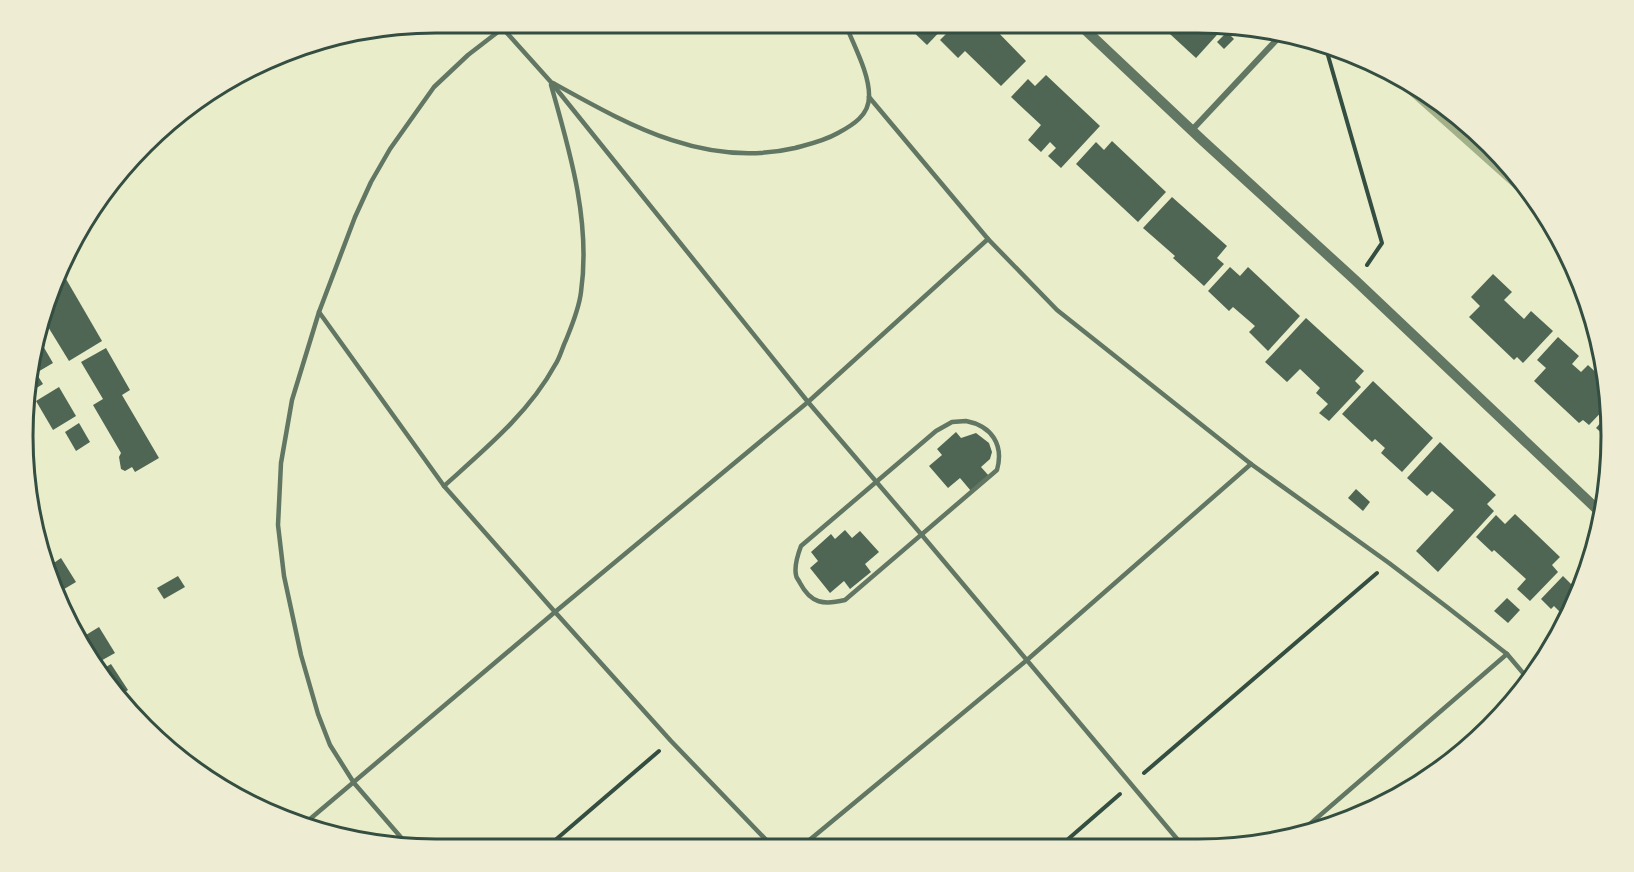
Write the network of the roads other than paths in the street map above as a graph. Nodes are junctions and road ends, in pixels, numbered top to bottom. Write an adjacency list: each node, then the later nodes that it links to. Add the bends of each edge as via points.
1 (497, 33): 10 (lane, via 434,87 390,149 355,217)
2 (507, 33): 6 (lane)
3 (849, 33): 7 (lane, via 866,76)
4 (1089, 33): 8 (street)
5 (1276, 41): 8 (street)
6 (550, 81): 7 (lane, via 614,117 656,135 724,153 775,153 825,140 864,114); 11 (lane); 14 (lane, via 570,152 580,207 584,258 581,294 556,365 537,392 514,420)
7 (869, 98): 9 (lane)
8 (1192, 130): 15 (street)
9 (988, 239): 11 (lane); 12 (lane, via 1057,310)
10 (319, 312): 14 (lane); 21 (lane, via 292,400 281,463 278,525 284,576 318,714 330,745)
11 (808, 402): 13 (lane); 17 (lane)
12 (1251, 464): 18 (lane); 19 (lane)
13 (876, 483): 16 (lane); 16 (lane, via 952,422 978,423 989,432 1000,458 997,470); 16 (lane, via 801,546 795,575 805,592 816,601 845,600)
14 (444, 486): 17 (lane)
15 (1595, 507)
16 (921, 534): 19 (lane)
17 (555, 612): 21 (lane); 25 (lane)
18 (1507, 654): 20 (lane); 23 (lane)
19 (1027, 660): 26 (lane); 27 (lane)
20 (1523, 673)
21 (354, 783): 22 (lane); 24 (lane)
22 (310, 819)
23 (1312, 822)
24 (401, 837)
25 (764, 839)
26 (811, 839)
27 (1177, 839)

